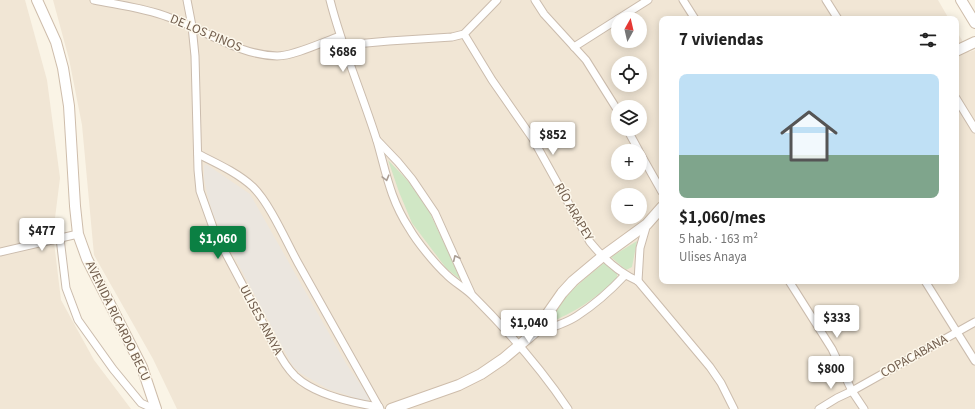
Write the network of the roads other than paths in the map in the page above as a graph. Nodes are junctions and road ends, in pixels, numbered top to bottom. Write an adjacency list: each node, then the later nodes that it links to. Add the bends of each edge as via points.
1 (37, 0): 32 (street, AVENIDA RICARDO BECU, via 56,42 63,68 69,106)
2 (94, 0): 16 (street, DE LOS PINOS, via 149,11)
3 (187, 0): 16 (street, ULISES ANAYA)
4 (330, 0): 18 (street)
5 (497, 0): 17 (street)
6 (535, 0): 21 (street, via 544,14)
7 (648, 0): 11 (street)
8 (683, 0): 12 (street)
9 (826, 0): 13 (street)
10 (961, 0): 15 (street)
11 (629, 12)
12 (693, 16)
13 (836, 16)
14 (611, 23): 21 (street)
15 (975, 23)
16 (192, 26): 18 (street, DE LOS PINOS, via 240,48 278,56); 27 (street, ULISES ANAYA)
17 (464, 34): 20 (street); 35 (street, RÍO ARAPEY, via 533,140 590,242)
18 (340, 36): 20 (street)
19 (975, 42): 22 (street)
20 (344, 45): 26 (street)
21 (574, 47): 23 (street, via 586,60)
22 (959, 50)
23 (611, 100)
24 (959, 103): 25 (street)
25 (975, 129)
26 (376, 140): 40 (street, one-way to 26, via 436,213 412,179); 40 (street, one-way to 40, via 389,188 409,229 447,276)
27 (198, 154): 47 (street, ULISES ANAYA, via 238,176 259,194); 47 (street, ULISES ANAYA, via 200,191 215,233 284,361 296,376 310,386)
28 (647, 166): 29 (street)
29 (659, 187)
30 (659, 210): 31 (street)
31 (647, 224): 35 (street); 37 (street, via 640,248)
32 (78, 234): 33 (street); 48 (street, AVENIDA RICARDO BECU, via 87,259 142,367)
33 (60, 238): 34 (street); 48 (street, AVENIDA RICARDO BECU, via 66,288 78,320 141,403)
34 (0, 252)
35 (603, 256): 36 (street, RÍO ARAPEY); 43 (street, via 562,293)
36 (625, 275): 37 (street, RÍO ARAPEY); 43 (street, via 577,316)
37 (638, 282): 51 (street, RÍO ARAPEY, via 710,367)
38 (791, 284): 46 (street, via 832,349)
39 (927, 284): 42 (street)
40 (472, 294): 44 (street)
41 (975, 322): 42 (street, COPACABANA)
42 (957, 332): 45 (street); 46 (street, COPACABANA)
43 (534, 333): 44 (street)
44 (518, 346): 49 (street, via 481,374 460,385); 50 (street)
45 (975, 360)
46 (852, 391): 52 (street, COPACABANA); 53 (street)
47 (380, 408)
48 (155, 409)
49 (391, 409)
50 (568, 409)
51 (734, 409)
52 (819, 409)
53 (864, 409)

